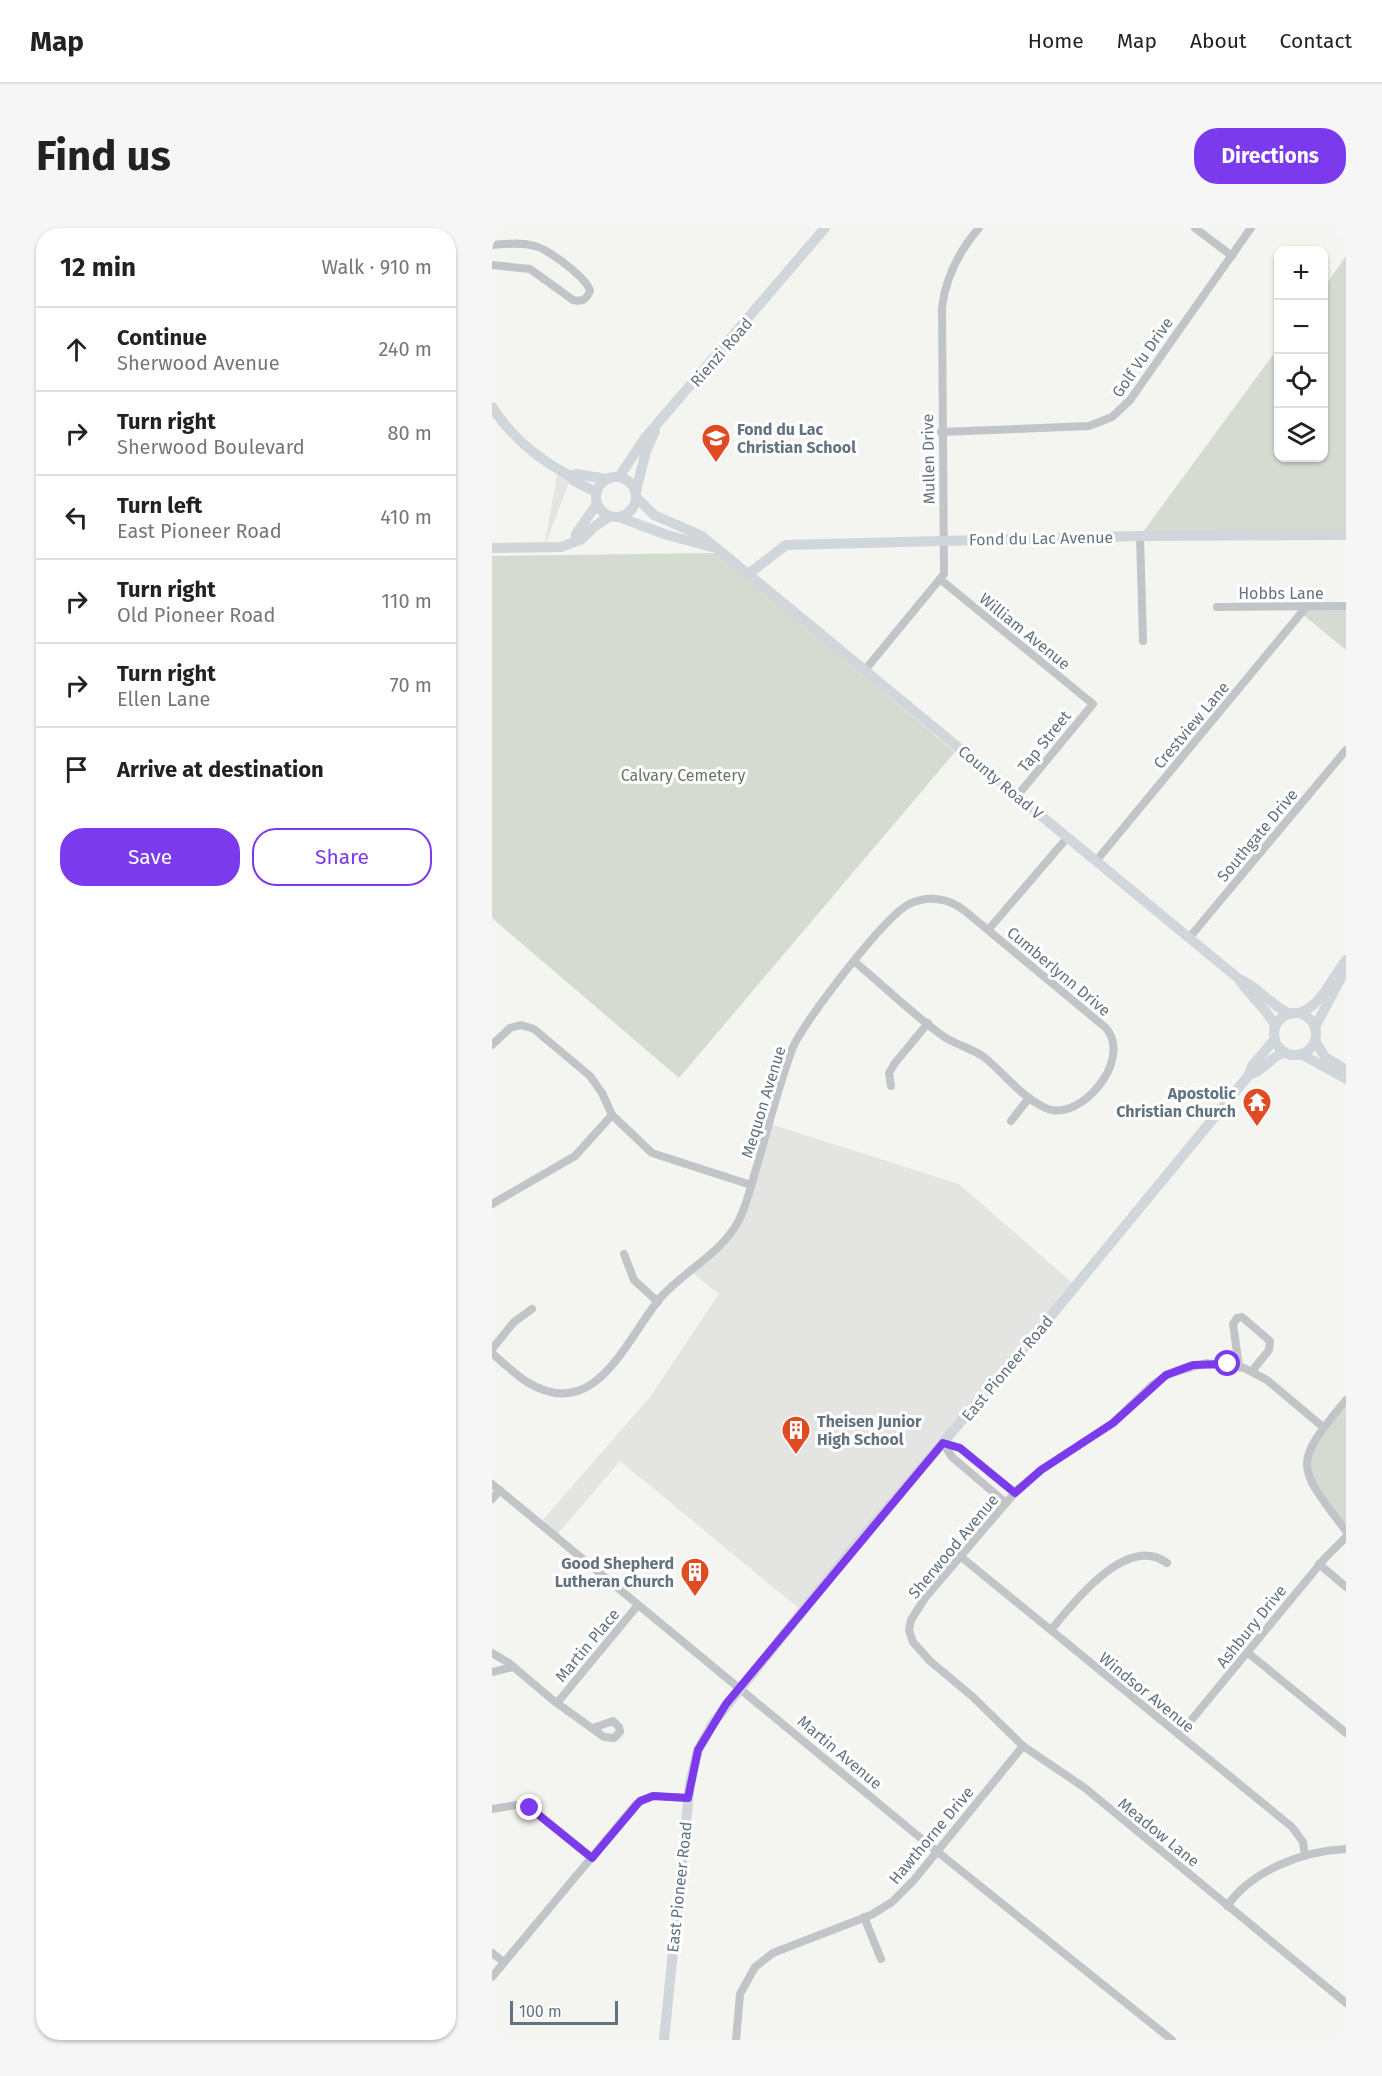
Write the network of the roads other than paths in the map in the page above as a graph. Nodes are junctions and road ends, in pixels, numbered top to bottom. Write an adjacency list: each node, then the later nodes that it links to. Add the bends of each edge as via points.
1 (825, 228): 9 (main road, Rienzi Road)
2 (979, 228): 10 (street, Mullen Drive, via 959,255 943,295)
3 (1195, 228): 6 (street)
4 (1251, 228): 6 (street, Golf Vu Drive)
5 (492, 245): 7 (street, via 540,248 586,282 590,291 581,302 573,300 530,268)
6 (1232, 256): 10 (street, Golf Vu Drive, via 1130,400 1112,417 1084,427)
7 (492, 265)
8 (492, 407): 11 (main road, via 533,454)
9 (657, 425): 12 (main road, Rienzi Road); 14 (main road)
10 (941, 432): 20 (street, Mullen Drive)
11 (570, 476): 13 (main road); 15 (main road)
12 (619, 477): 13 (main road); 14 (main road, via 629,481)
13 (607, 478): 15 (main road)
14 (636, 494): 16 (main road, via 633,508); 21 (main road, via 654,515 702,536)
15 (597, 498): 16 (main road, via 603,513); 19 (main road)
16 (615, 517): 19 (main road); 21 (main road)
17 (1346, 535): 18 (main road, Fond du Lac Avenue)
18 (1140, 536): 20 (main road, Fond du Lac Avenue); 28 (street)
19 (576, 539): 22 (main road, via 561,547)
20 (944, 541): 23 (main road, Fond du Lac Avenue, via 786,545); 24 (street, Mullen Drive, via 945,562)
21 (712, 547): 23 (main road, County Road V)
22 (492, 548)
23 (747, 575): 29 (main road, County Road V)
24 (940, 580): 29 (street); 30 (street, William Avenue)
25 (1307, 606): 26 (street, Hobbs Lane); 27 (street, Hobbs Lane); 34 (street, Crestview Lane)
26 (1346, 606)
27 (1217, 607)
28 (1143, 641)
29 (865, 670): 32 (main road, County Road V)
30 (1093, 704): 32 (street, Tap Street)
31 (1346, 750): 36 (street, Southgate Drive)
32 (1017, 796): 33 (main road, County Road V)
33 (1067, 838): 34 (main road, County Road V); 35 (street)
34 (1096, 861): 36 (main road, County Road V)
35 (989, 929): 38 (street, Mequon Avenue, via 953,903 921,900 897,912); 54 (street, Cumberlynn Drive, via 1103,1025 1114,1042 1112,1066 1079,1105 1056,1111)
36 (1189, 938): 40 (main road, County Road V)
37 (1346, 960): 41 (main road, via 1315,1004)
38 (855, 962): 42 (street, Cumberlynn Drive); 57 (street, Mequon Avenue, via 810,1016 793,1048)
39 (1346, 968): 44 (main road)
40 (1239, 979): 41 (main road, County Road V, via 1278,1007); 43 (main road)
41 (1294, 1013): 43 (main road); 44 (main road, via 1308,1017)
42 (928, 1023): 53 (street, via 894,1063 889,1073); 54 (street, Cumberlynn Drive, via 945,1037 985,1058)
43 (1275, 1026): 45 (main road)
44 (1315, 1027): 46 (main road)
45 (1275, 1039): 48 (main road); 51 (main road)
46 (1314, 1041): 49 (main road); 50 (main road, via 1323,1055)
47 (492, 1045): 55 (street, via 510,1028 521,1025 534,1029 590,1076)
48 (1286, 1052): 49 (main road); 51 (main road, East Pioneer Road)
49 (1301, 1054): 52 (main road)
50 (1346, 1070)
51 (1249, 1075): 68 (main road, East Pioneer Road)
52 (1346, 1079)
53 (891, 1086)
54 (1029, 1098): 56 (street)
55 (612, 1115): 57 (street, via 656,1156); 58 (street, via 575,1156)
56 (1011, 1121)
57 (751, 1185): 60 (street, Mequon Avenue, via 729,1237)
58 (492, 1204)
59 (624, 1254): 60 (street, via 634,1280)
60 (658, 1302): 63 (street, Mequon Avenue, via 610,1370 582,1389 560,1392 538,1387)
61 (532, 1309): 62 (street, via 514,1322)
62 (492, 1349)
63 (492, 1353)
64 (1239, 1366): 65 (street, Sherwood Avenue); 65 (street, via 1233,1324 1242,1317 1270,1341 1269,1350); 71 (street, Sherwood Avenue, via 1206,1363 1168,1374 1113,1423 1041,1470)
65 (1252, 1371): 67 (street, Sherwood Avenue)
66 (1346, 1400): 67 (street)
67 (1323, 1427): 74 (street, via 1309,1448 1307,1468 1313,1487)
68 (943, 1443): 71 (street, via 960,1448); 73 (street, via 952,1457); 87 (main road, East Pioneer Road)
69 (492, 1484): 70 (street, Martin Avenue)
70 (500, 1490): 72 (street); 80 (street, Martin Avenue)
71 (1015, 1493): 73 (street, Sherwood Avenue)
72 (492, 1499)
73 (1006, 1503): 76 (street, Sherwood Avenue)
74 (1346, 1531)
75 (1346, 1537): 78 (street, Ashbury Drive)
76 (960, 1556): 81 (street, Windsor Avenue); 86 (street, Sherwood Avenue, via 925,1598 909,1626 919,1650)
77 (1167, 1563): 81 (street, via 1148,1556 1118,1564 1092,1585)
78 (1319, 1564): 79 (street); 82 (street, Ashbury Drive)
79 (1346, 1587)
80 (639, 1605): 87 (street, Martin Avenue); 88 (street, Martin Place)
81 (1051, 1630): 91 (street, Windsor Avenue)
82 (1247, 1652): 90 (street); 91 (street, Ashbury Drive)
83 (492, 1653): 84 (street, Martin Place)
84 (513, 1667): 85 (street); 88 (street, Martin Place)
85 (492, 1672)
86 (955, 1682): 92 (street, Meadow Lane)
87 (740, 1686): 93 (main road, East Pioneer Road, via 698,1750); 96 (street, Martin Avenue)
88 (557, 1703): 89 (street, Martin Place)
89 (593, 1728)
90 (1346, 1733)
91 (1179, 1735): 97 (street, Windsor Avenue, via 1295,1830 1304,1844)
92 (1023, 1746): 96 (street, Hawthorne Drive); 99 (street, Meadow Lane, via 1084,1788)
93 (688, 1798): 98 (street, via 653,1796 640,1801); 106 (main road, East Pioneer Road)
94 (492, 1809): 98 (street, via 516,1805 532,1809)
95 (1346, 1849): 97 (street)
96 (936, 1850): 100 (street, Hawthorne Drive, via 905,1890 882,1909); 108 (street, Martin Avenue)
97 (1305, 1857): 99 (street, via 1256,1877)
98 (592, 1858): 103 (street)
99 (1227, 1906): 105 (street, Meadow Lane)
100 (864, 1917): 102 (street); 107 (street, Hawthorne Drive, via 773,1953 758,1964 740,1994)
101 (492, 1953): 103 (street)
102 (881, 1959)
103 (504, 1962): 104 (street)
104 (492, 1977)
105 (1346, 2003)
106 (664, 2040)
107 (736, 2040)
108 (1172, 2040)

